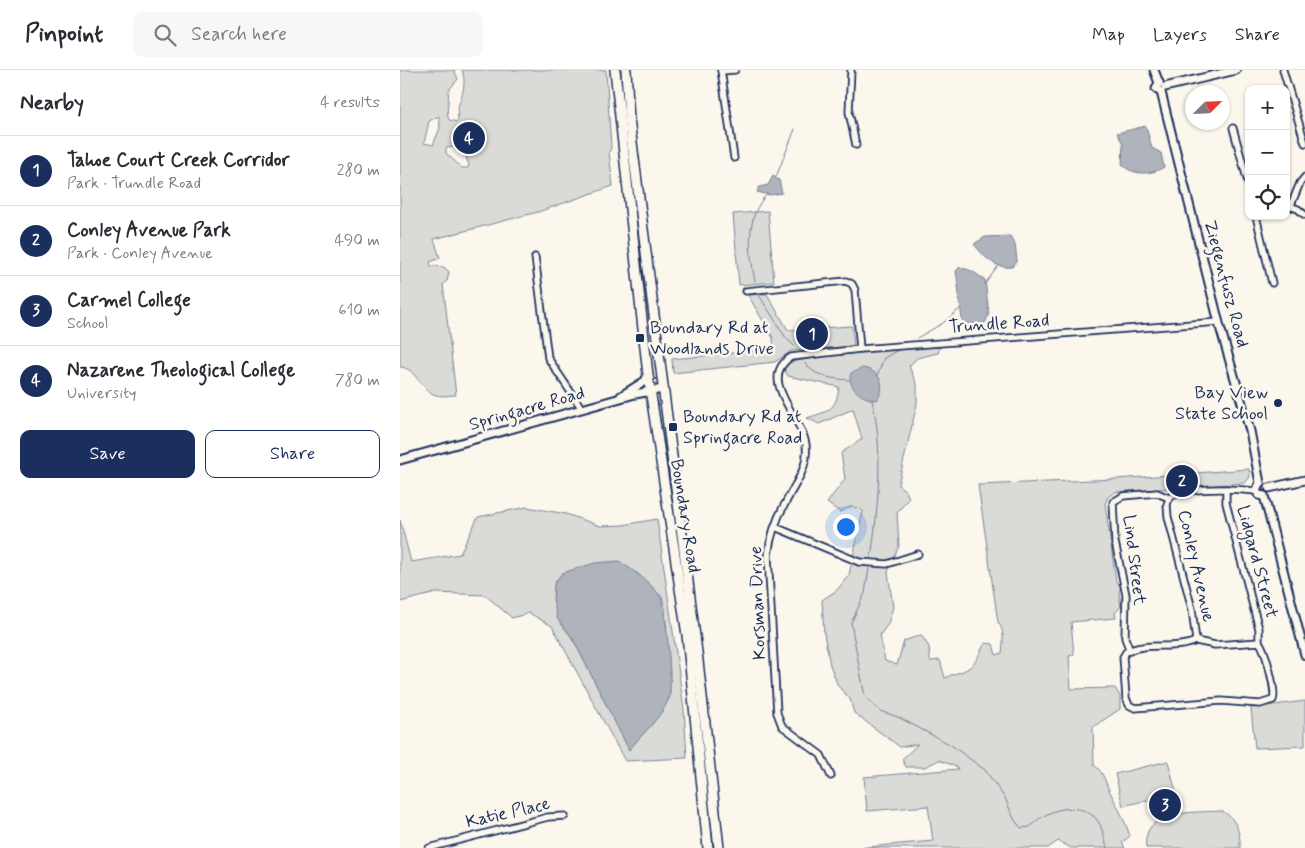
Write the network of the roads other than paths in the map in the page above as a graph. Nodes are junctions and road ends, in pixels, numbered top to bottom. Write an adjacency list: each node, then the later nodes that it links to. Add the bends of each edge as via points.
1 (615, 70): 27 (highway, Boundary Road)
2 (626, 70): 28 (highway, Boundary Road, via 629,119)
3 (735, 70): 8 (street)
4 (851, 70): 13 (street, via 849,112)
5 (1154, 70): 10 (street, Ziegenfusz Road)
6 (1236, 70): 9 (street)
7 (1283, 70): 12 (street)
8 (721, 71): 14 (street)
9 (1225, 71): 10 (street)
10 (1162, 88): 24 (street, Ziegenfusz Road)
11 (1233, 128): 15 (street)
12 (1305, 143)
13 (856, 146)
14 (734, 158)
15 (1246, 175)
16 (1305, 177): 17 (street)
17 (1290, 203)
18 (1290, 206): 19 (street)
19 (1305, 215)
20 (1257, 220): 22 (street)
21 (535, 257): 31 (street, via 548,358)
22 (1272, 283)
23 (746, 291): 25 (street, via 846,281 852,284)
24 (1219, 322): 25 (street, Trundle Road); 34 (street, Ziegenfusz Road, via 1250,431)
25 (860, 349): 26 (street, Trundle Road, via 791,358)
26 (783, 362): 40 (street, Korsman Drive, via 778,369 781,394 802,432 806,462)
27 (648, 375): 29 (highway, Boundary Road); 30 (street, via 645,381)
28 (662, 389): 29 (street, Springacre Road); 50 (highway, Boundary Road)
29 (650, 392): 30 (street, Springacre Road); 49 (highway, Boundary Road, via 687,636)
30 (614, 401): 31 (street, Springacre Road)
31 (582, 410): 32 (street, Springacre Road)
32 (400, 460)
33 (1305, 480): 35 (street)
34 (1260, 483): 35 (street, via 1266,483); 37 (street)
35 (1269, 488): 38 (street)
36 (1226, 489): 37 (street, Conley Avenue); 39 (street, Conley Avenue, via 1177,493); 43 (street, Lidgard Street, via 1226,503 1259,629)
37 (1256, 491): 38 (street)
38 (1264, 496): 45 (street)
39 (1169, 498): 42 (street, Conley Avenue, via 1168,517 1192,609); 44 (street, Lind Street, via 1157,493 1122,496 1113,502 1115,542 1126,595 1125,638)
40 (775, 527): 41 (street, via 859,562 888,564); 46 (street, Korsman Drive, via 768,556 777,712 782,726 821,755)
41 (918, 554)
42 (1196, 641): 43 (street, via 1215,645); 44 (street, via 1181,646)
43 (1259, 642): 44 (street, Lidgard Street, via 1265,650 1275,696 1260,704 1221,701 1132,708 1126,698 1123,657)
44 (1130, 650)
45 (1305, 655)
46 (831, 776)
47 (566, 816): 48 (street, Katie Place, via 548,817)
48 (429, 848)
49 (708, 848)
50 (719, 848)

